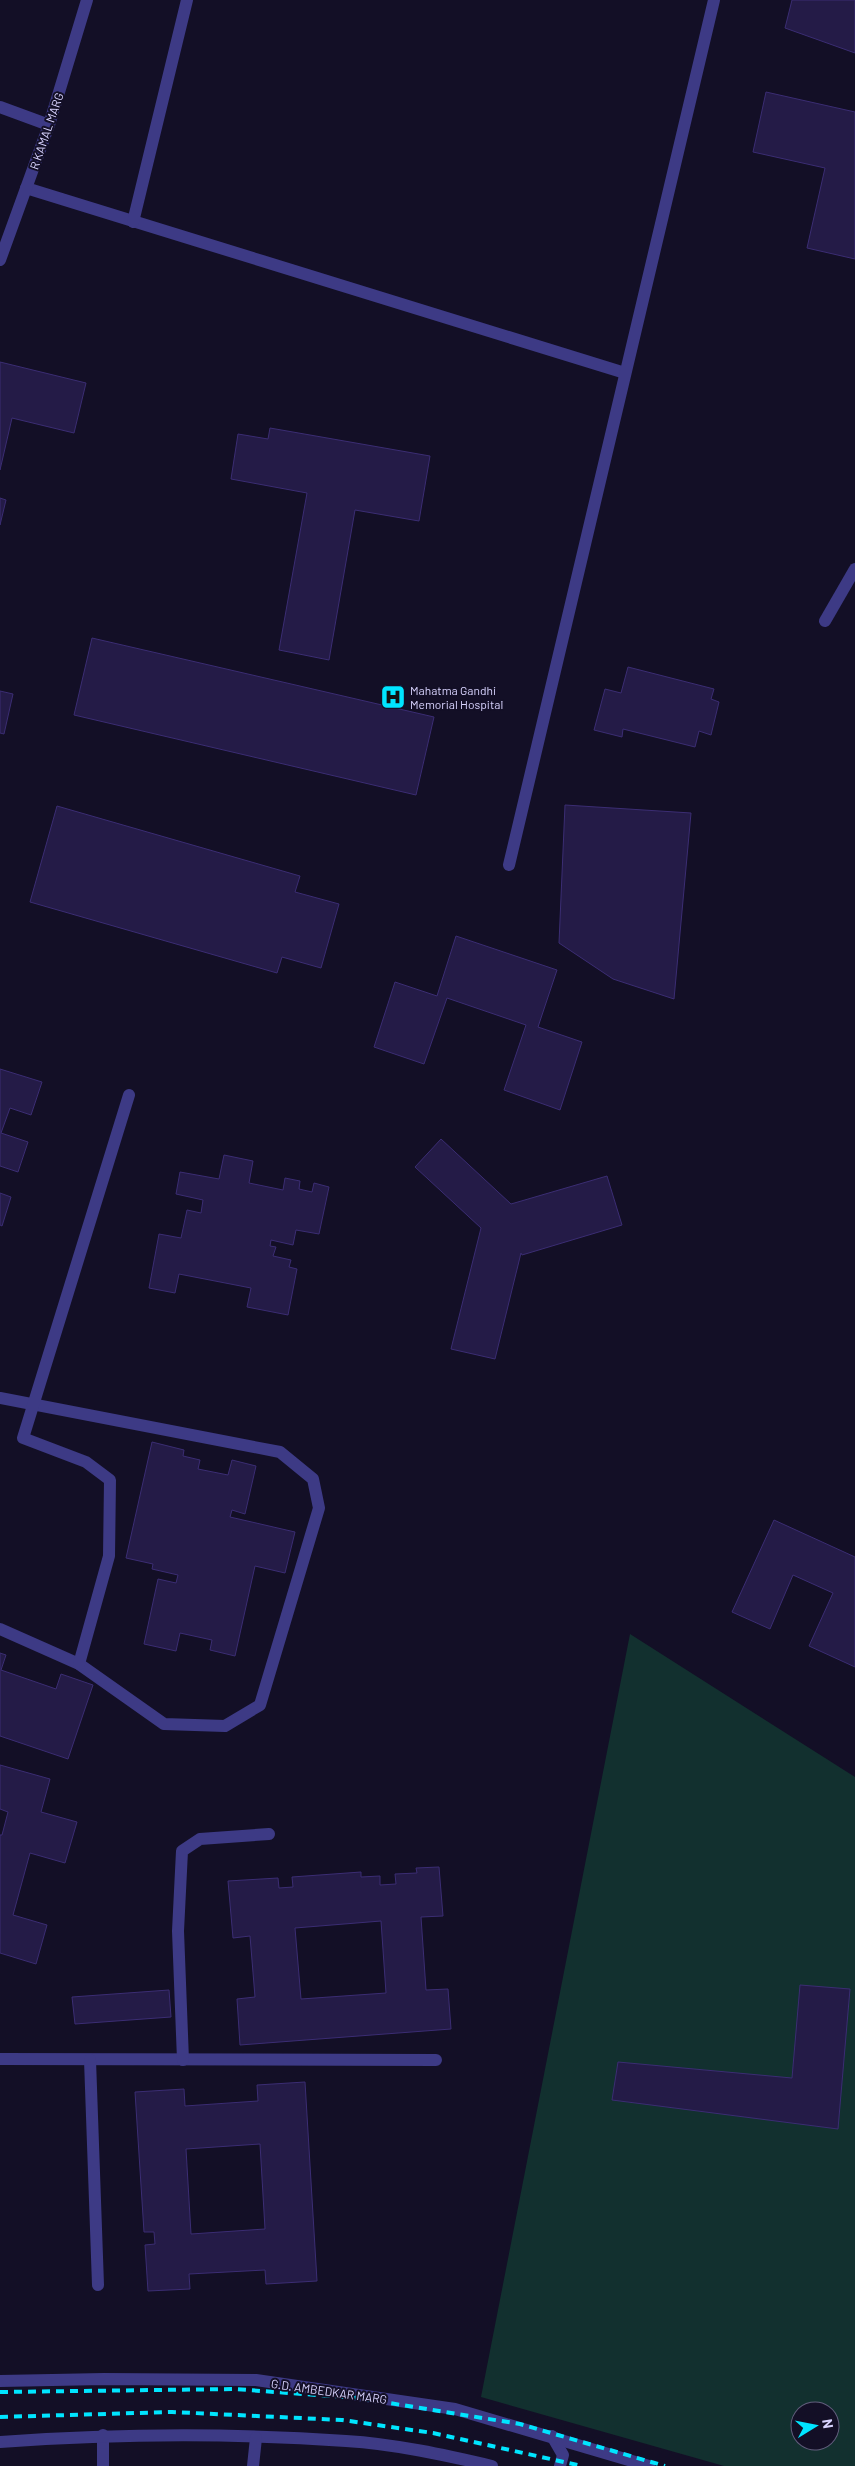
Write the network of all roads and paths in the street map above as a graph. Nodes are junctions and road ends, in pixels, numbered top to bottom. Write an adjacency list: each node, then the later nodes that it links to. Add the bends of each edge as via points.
1 (87, 0): 5 (street, R KAMAL MARG)
2 (187, 0): 7 (street)
3 (714, 0): 9 (street)
4 (0, 107): 5 (street)
5 (49, 125): 6 (street, R KAMAL MARG)
6 (26, 188): 7 (street); 8 (street, R KAMAL MARG)
7 (132, 222): 9 (street)
8 (0, 260)
9 (625, 374): 12 (street)
10 (855, 569): 11 (street)
11 (825, 621)
12 (509, 865)
13 (128, 1095): 15 (street)
14 (0, 1398): 15 (street)
15 (32, 1404): 17 (street, via 23,1438 86,1462 110,1480 108,1556); 17 (street, via 280,1452 313,1479 319,1508 260,1706 225,1726 164,1724)
16 (0, 1629): 17 (street)
17 (79, 1664)
18 (269, 1834): 21 (street, via 200,1839 182,1851 178,1931)
19 (0, 2059): 20 (street)
20 (90, 2060): 21 (street); 23 (street)
21 (183, 2060): 22 (street)
22 (436, 2060)
23 (98, 2285)
24 (0, 2381): 26 (street, G.D. AMBEDKAR MARG, via 256,2380 455,2409)
25 (103, 2435): 27 (street); 28 (street); 29 (street)
26 (552, 2436): 32 (street, via 563,2455); 33 (street, G.D. AMBEDKAR MARG)
27 (256, 2438): 30 (street); 31 (street, via 347,2441 440,2454)
28 (0, 2442)
29 (103, 2466)
30 (253, 2466)
31 (492, 2466)
32 (560, 2466)
33 (649, 2466)

